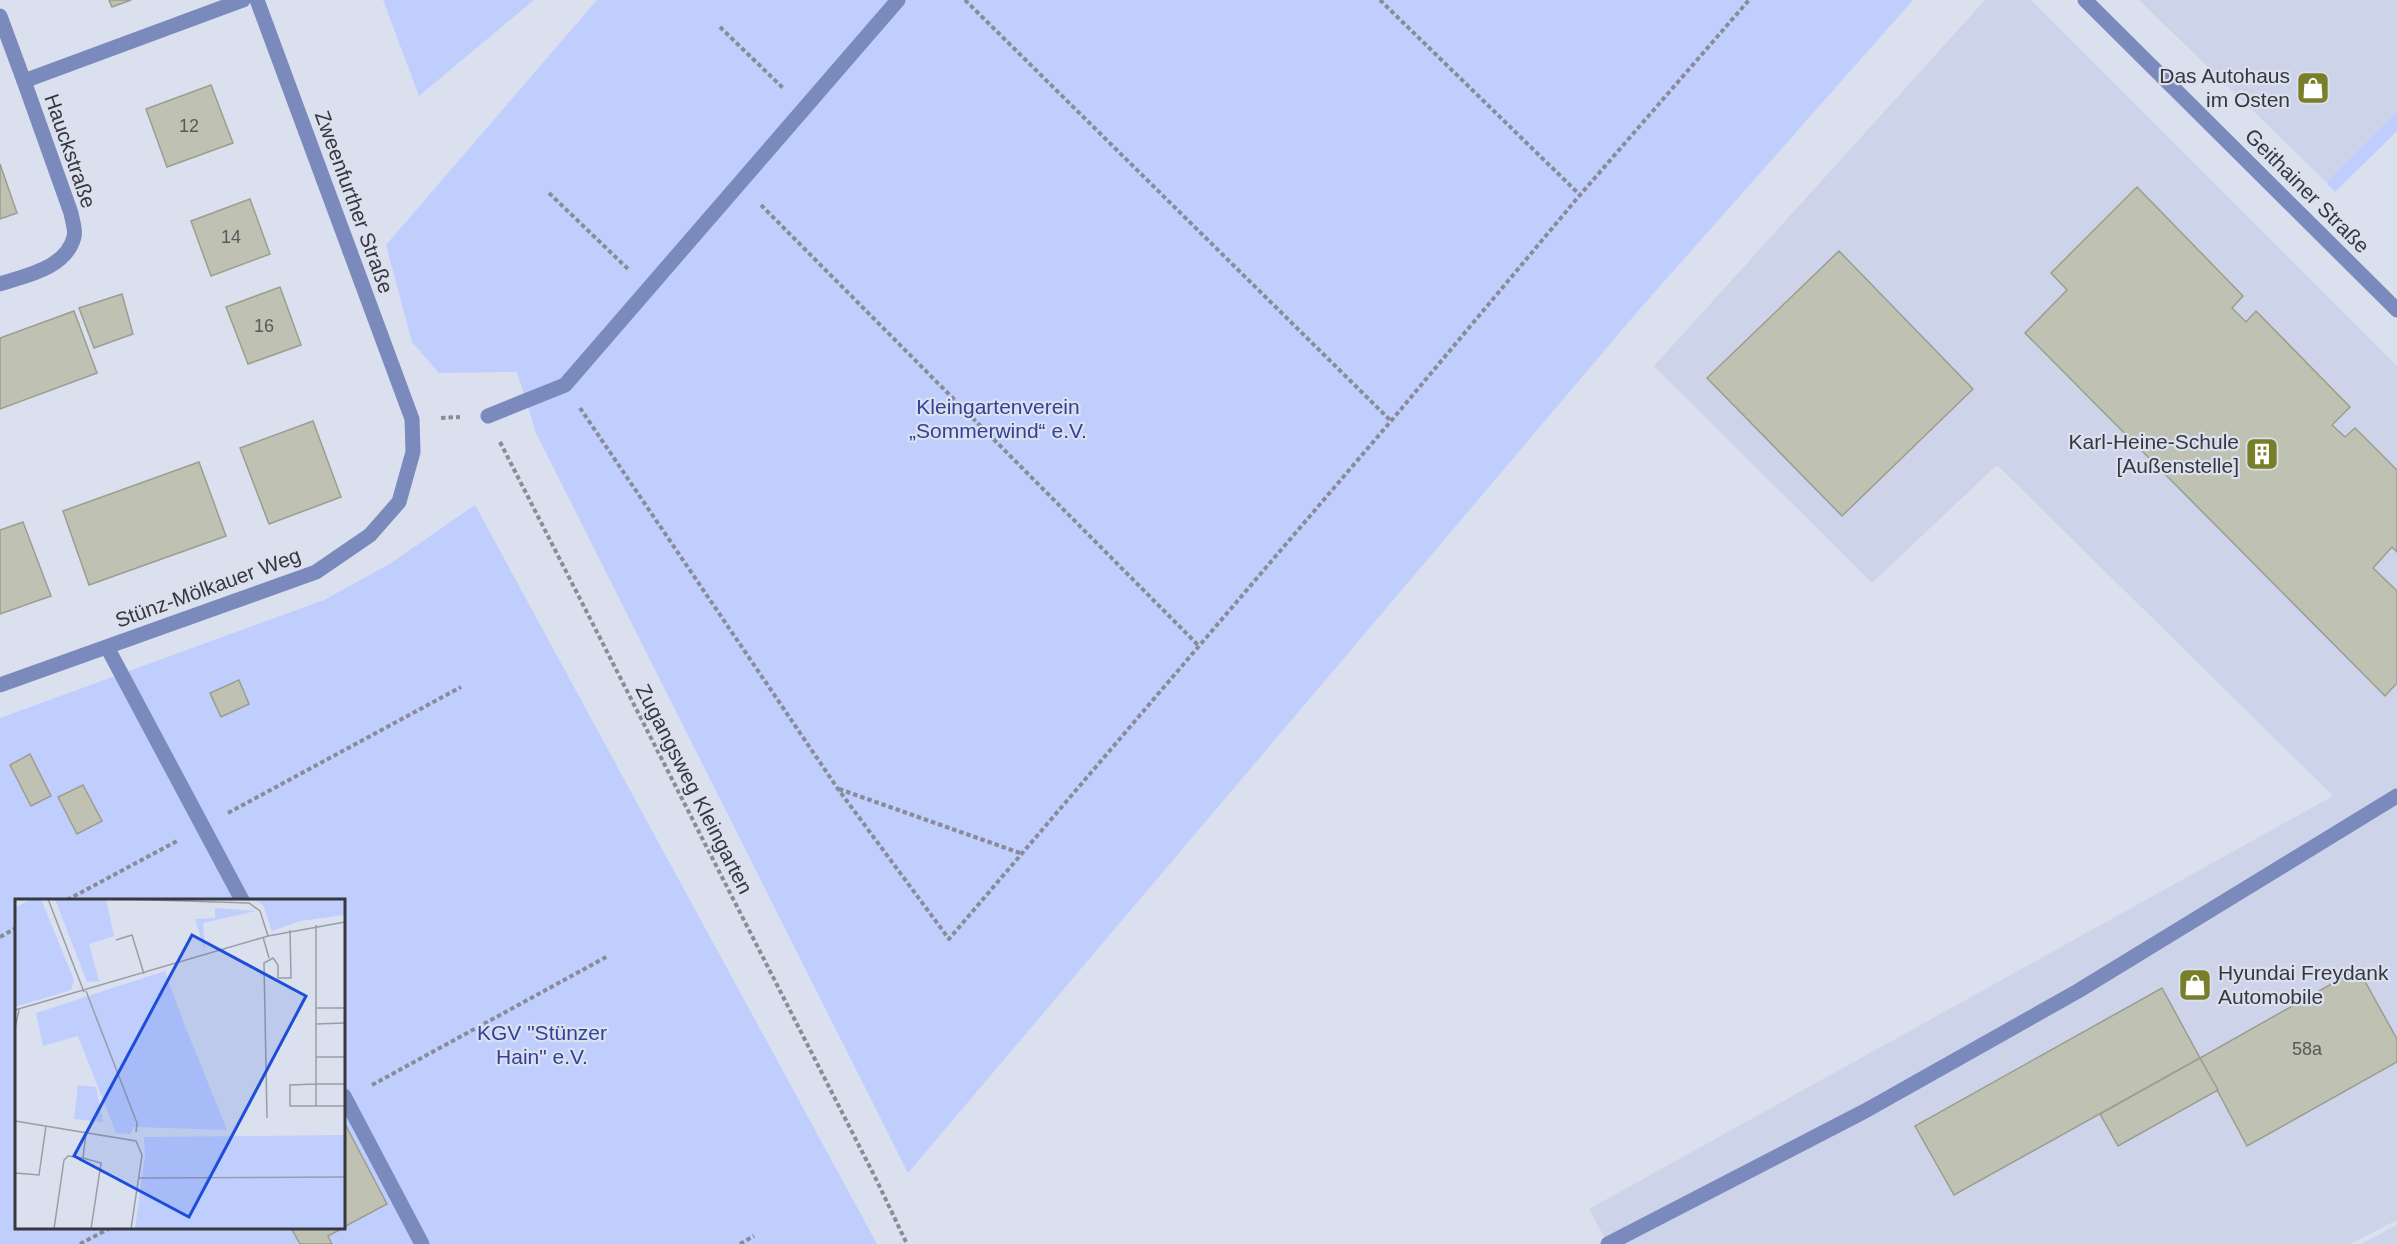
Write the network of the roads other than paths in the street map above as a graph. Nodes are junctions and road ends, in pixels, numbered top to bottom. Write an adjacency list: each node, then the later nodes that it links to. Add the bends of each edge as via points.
1 (243, 0): 6 (street, Hauckstraße)
2 (257, 0): 10 (street, Zweenfurther Straße)
3 (898, 0): 9 (street, via 565,385)
4 (2085, 0): 8 (street, Geithainer Straße)
5 (0, 16): 6 (street, Hauckstraße)
6 (24, 81): 7 (street, Hauckstraße, via 75,235 66,255 45,268)
7 (0, 284)
8 (2397, 310)
9 (488, 417)
10 (412, 418): 11 (street, Stünz-Mölkauer Weg, via 412,452 399,502 370,535 316,572)
11 (107, 647): 12 (street, Stünz-Mölkauer Weg); 14 (street)
12 (0, 685)
13 (2397, 796): 17 (street, via 2078,991 1865,1111)
14 (241, 899)
15 (345, 1100): 16 (street)
16 (422, 1244)
17 (1608, 1244)

